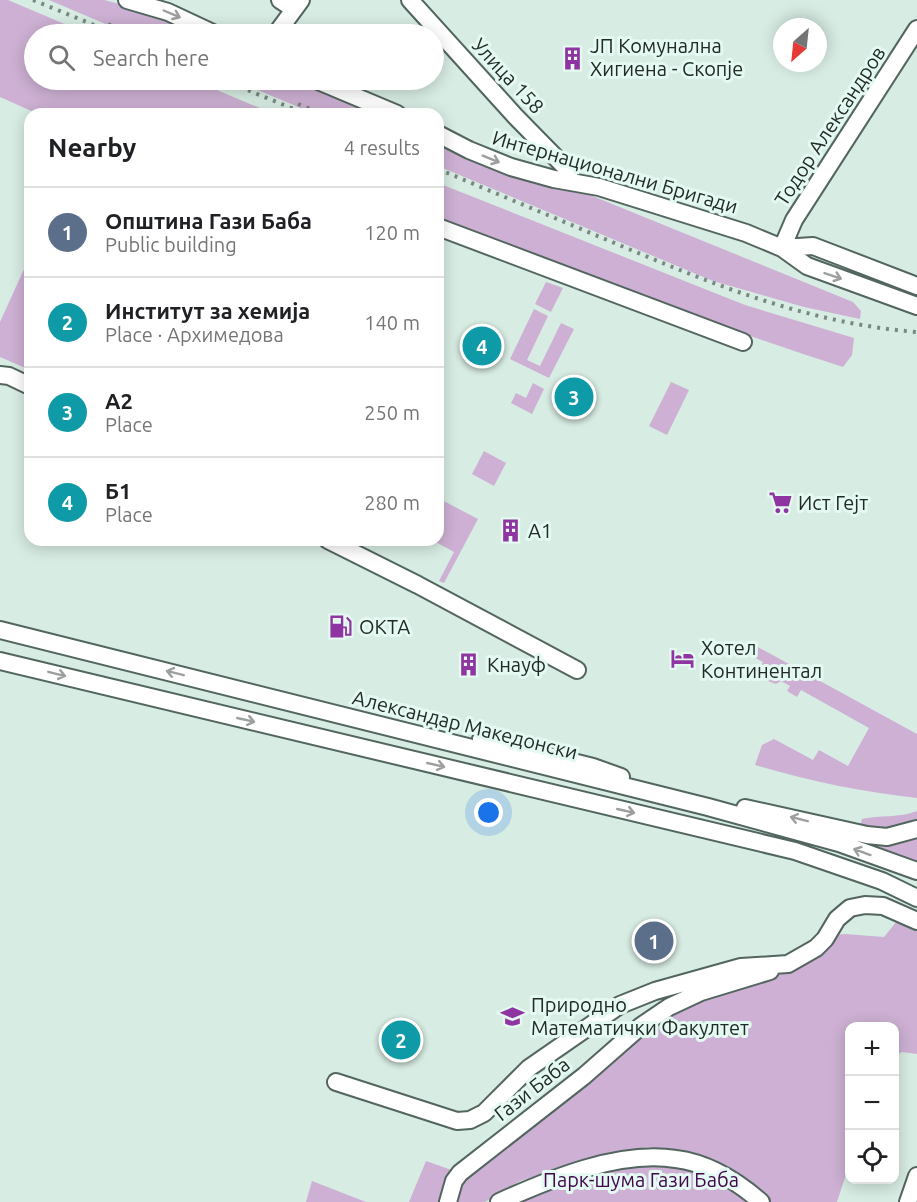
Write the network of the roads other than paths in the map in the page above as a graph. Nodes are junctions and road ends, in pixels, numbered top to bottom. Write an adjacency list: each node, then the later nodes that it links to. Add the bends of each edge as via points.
1 (127, 0): 4 (street, one-way to 4)
2 (410, 0): 6 (street, Улица 158)
3 (292, 3): 5 (street)
4 (194, 24)
5 (281, 24)
6 (432, 24)
7 (917, 29): 14 (street, Тодор Александров, via 794,220)
8 (444, 38): 12 (street, Улица 158, via 567,169)
9 (340, 90): 10 (street)
10 (383, 108)
11 (444, 137): 12 (street, Интернационални Бригади, one-way to 12, via 511,167)
12 (570, 182): 14 (street, Интернационални Бригади, via 688,213)
13 (444, 229): 17 (street)
14 (782, 248): 15 (street, via 813,246); 16 (street, one-way to 16, via 807,267)
15 (917, 286)
16 (917, 306)
17 (743, 342)
18 (0, 375): 19 (street)
19 (24, 383)
20 (340, 546): 23 (street)
21 (0, 630): 24 (street, one-way to 21, via 654,794 639,784 593,767 316,699 272,698)
22 (0, 660): 27 (street, one-way to 27, via 795,851 882,881)
23 (577, 670)
24 (708, 807): 25 (street, one-way to 24, via 887,837 867,835 739,806); 26 (street, one-way to 24, via 838,843)
25 (917, 829)
26 (917, 871)
27 (917, 898)
28 (917, 921): 29 (street, Гази Баба, via 884,906 850,908 816,948)
29 (788, 964): 30 (street, via 741,967 620,1005 529,1068 484,1113 470,1120 457,1121); 32 (street, Гази Баба, via 701,992 641,1026 460,1173)
30 (336, 1082)
31 (917, 1176): 35 (street)
32 (448, 1202)
33 (499, 1202): 34 (street, via 583,1170 628,1158 675,1158 710,1169)
34 (761, 1202)
35 (908, 1202)

